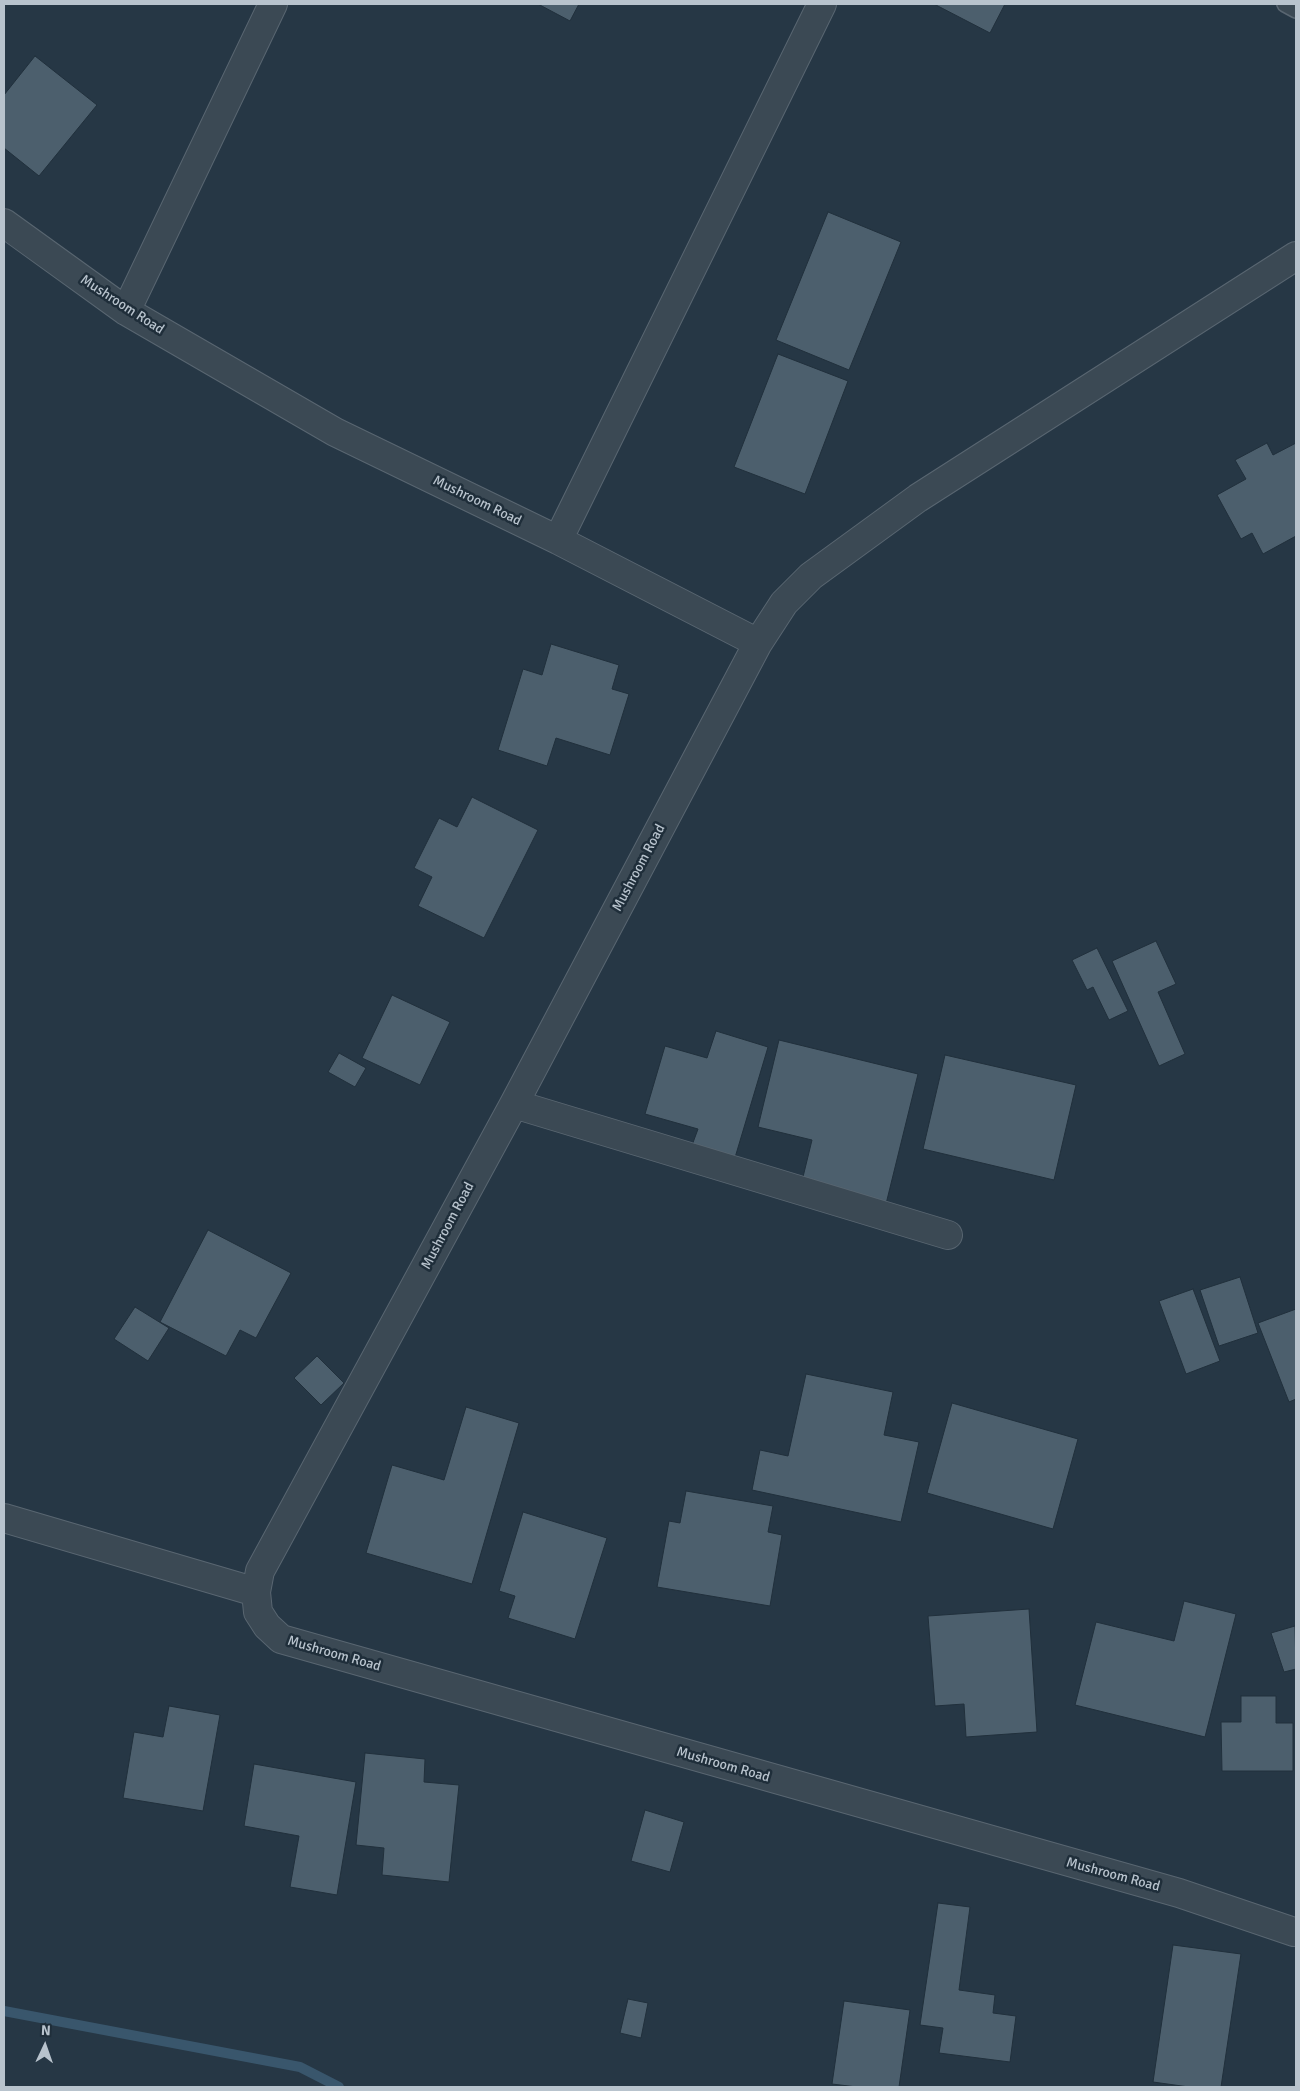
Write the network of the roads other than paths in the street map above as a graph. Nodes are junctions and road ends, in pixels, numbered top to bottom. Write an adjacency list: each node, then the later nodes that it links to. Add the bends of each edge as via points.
1 (274, 4): 7 (street)
2 (822, 4): 8 (street)
3 (1285, 4): 4 (lane)
4 (1296, 10)
5 (4, 223): 7 (street, Mushroom Road)
6 (1296, 256): 9 (street, via 918,498 810,576 784,603)
7 (126, 311): 8 (street, Mushroom Road, via 335,432)
8 (558, 540): 9 (street, Mushroom Road)
9 (758, 643): 10 (street, Mushroom Road)
10 (514, 1104): 11 (street); 13 (street, Mushroom Road, via 260,1571)
11 (948, 1235)
12 (4, 1518): 13 (street)
13 (256, 1592): 14 (street, Mushroom Road, via 258,1612 281,1639 1179,1893)
14 (1294, 1932)

